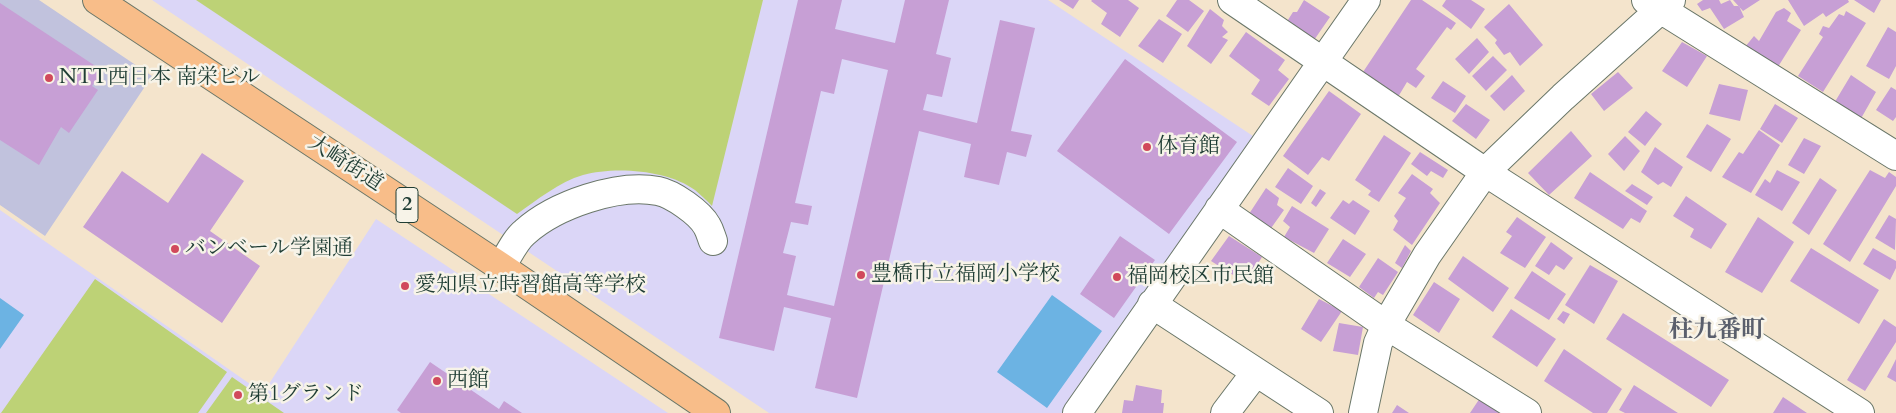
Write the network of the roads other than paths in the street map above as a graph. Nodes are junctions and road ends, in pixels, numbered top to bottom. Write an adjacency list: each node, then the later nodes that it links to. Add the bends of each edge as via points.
1 (97, 0): 10 (main road, 大崎街道 / 2)
2 (1232, 0): 5 (street)
3 (1366, 0): 5 (street)
4 (1659, 3): 6 (street); 7 (street)
5 (1324, 62): 7 (street); 8 (street)
6 (1896, 156)
7 (1485, 172): 12 (street, via 1427,256); 20 (street)
8 (1219, 209): 11 (street); 12 (street)
9 (713, 241): 10 (street, via 707,226 685,204 660,192 641,189 580,201 554,212 524,232)
10 (501, 267): 14 (main road, 大崎街道 / 2)
11 (1152, 304): 13 (street); 15 (street)
12 (1386, 324): 18 (street, via 1378,343); 19 (street)
13 (1256, 372): 16 (street); 17 (street)
14 (716, 413)
15 (1077, 413)
16 (1225, 413)
17 (1319, 413)
18 (1363, 413)
19 (1527, 413)
20 (1860, 413)

